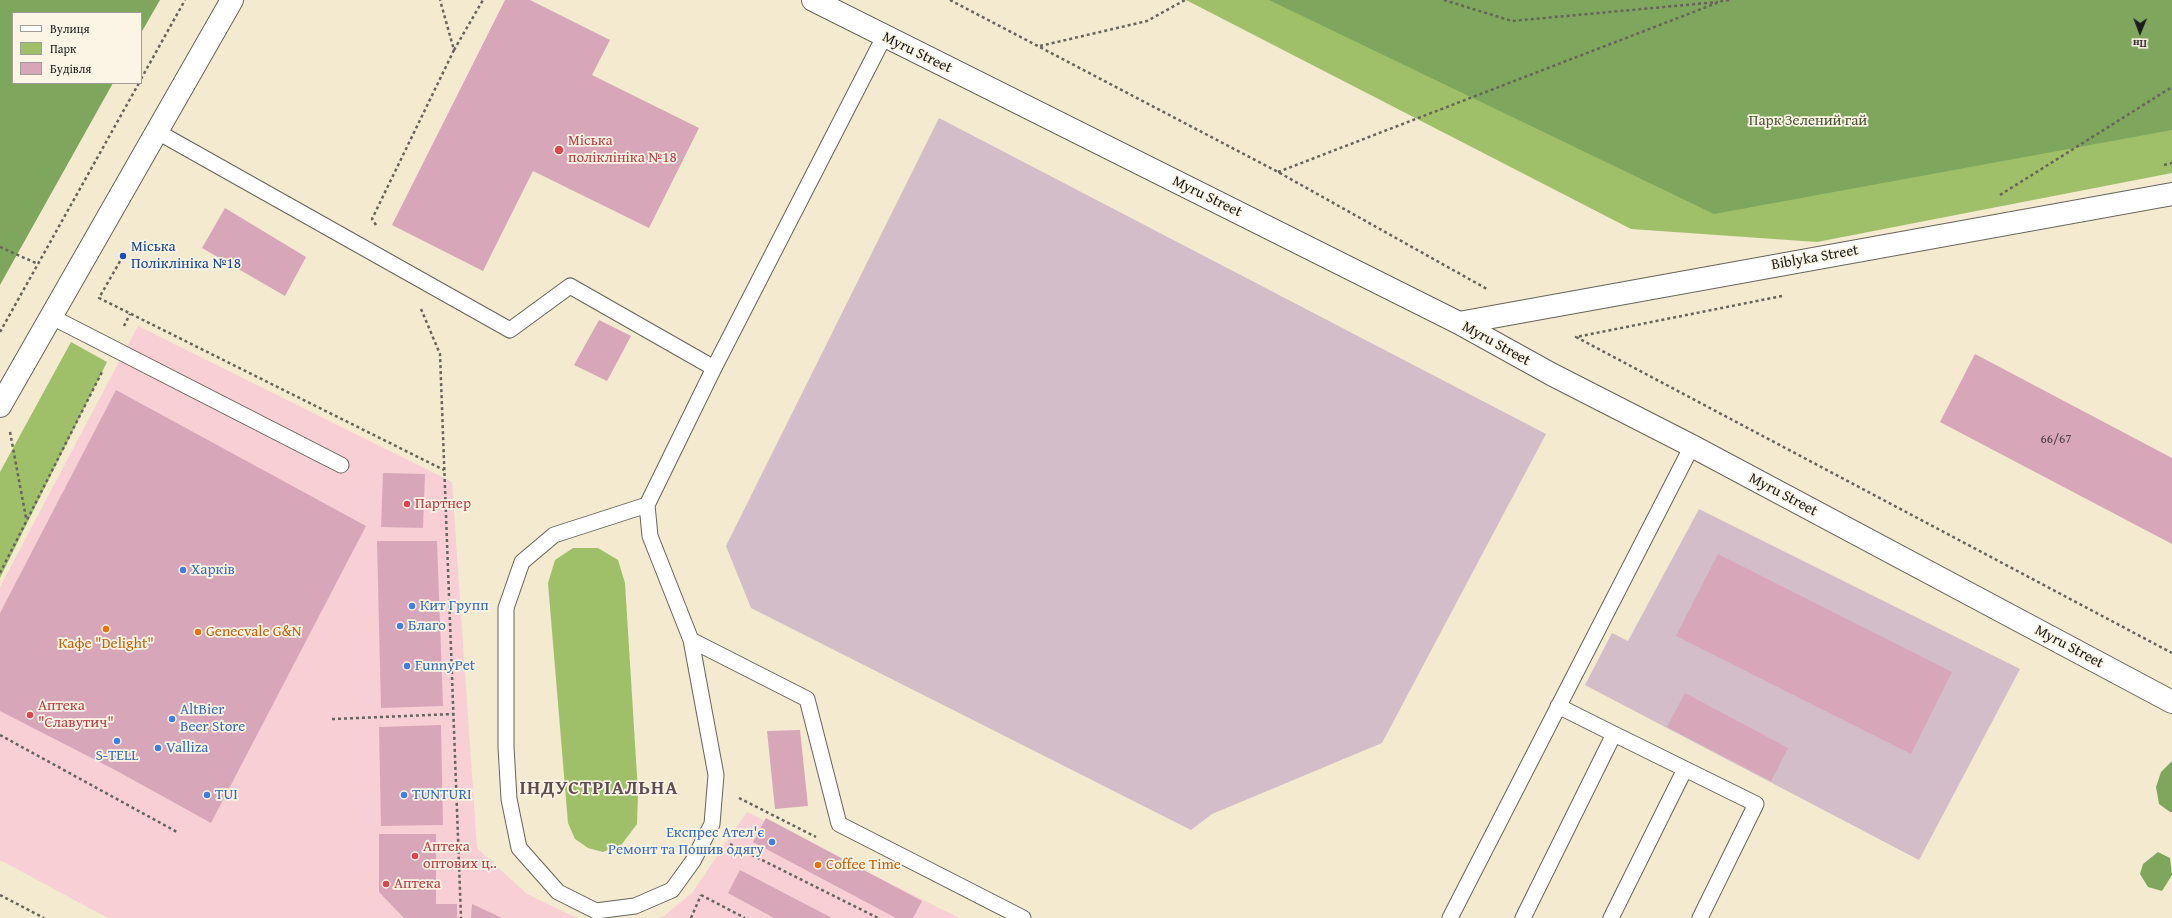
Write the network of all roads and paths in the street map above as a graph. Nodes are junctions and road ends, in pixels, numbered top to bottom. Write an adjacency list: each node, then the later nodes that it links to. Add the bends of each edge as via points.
1 (185, 0): 14 (path)
2 (232, 0): 17 (street)
3 (440, 0): 13 (path)
4 (483, 0): 13 (path)
5 (813, 0): 11 (street, Myru Street)
6 (950, 0): 12 (path)
7 (1185, 0): 12 (path, via 1147,21)
8 (1444, 0): 10 (path, via 1512,20)
9 (1732, 0): 10 (path)
10 (1722, 1): 18 (path)
11 (884, 37): 30 (street, Myru Street); 33 (lane)
12 (1040, 46): 18 (path)
13 (454, 50): 21 (path, via 372,219)
14 (142, 77)
15 (138, 84): 24 (path)
16 (2172, 86): 20 (path)
17 (156, 131): 25 (lane); 29 (street)
18 (1278, 172): 26 (path)
19 (2172, 194): 30 (street, Biblyka Street)
20 (1997, 197)
21 (376, 226)
22 (0, 247): 24 (path)
23 (123, 256): 28 (path, via 99,298)
24 (38, 264): 31 (path)
25 (405, 271): 33 (lane, via 510,330 570,286); 37 (path, via 440,354)
26 (1490, 290)
27 (1788, 294): 42 (path, via 1576,337)
28 (130, 314): 32 (path); 37 (path)
29 (50, 316): 32 (lane); 34 (street)
30 (1459, 322): 35 (street, Myru Street, via 1551,374)
31 (0, 332)
32 (114, 348): 36 (lane); 39 (path)
33 (714, 368): 38 (lane)
34 (2, 403): 39 (path)
35 (1692, 446): 43 (street, Myru Street); 44 (lane)
36 (341, 465)
37 (444, 470): 45 (path)
38 (647, 505): 41 (lane, via 650,536); 41 (lane, via 554,534 522,562 506,608 506,747 509,799 519,848 558,892 596,911 635,906 672,890 693,861 712,824 716,775)
39 (26, 518): 40 (path)
40 (0, 573)
41 (691, 640): 58 (lane, via 807,699 839,824)
42 (2172, 653)
43 (2172, 702)
44 (1558, 706): 47 (lane); 59 (lane)
45 (454, 714): 46 (path); 55 (path)
46 (332, 719)
47 (1614, 734): 49 (lane); 60 (lane)
48 (0, 735): 50 (path)
49 (1685, 769): 61 (lane); 62 (lane, via 1756,804)
50 (177, 832)
51 (729, 844): 57 (path)
52 (0, 894): 54 (path)
53 (701, 895): 56 (path)
54 (44, 918)
55 (461, 918)
56 (745, 918)
57 (878, 918)
58 (1024, 918)
59 (1450, 918)
60 (1523, 918)
61 (1611, 918)
62 (1700, 918)

